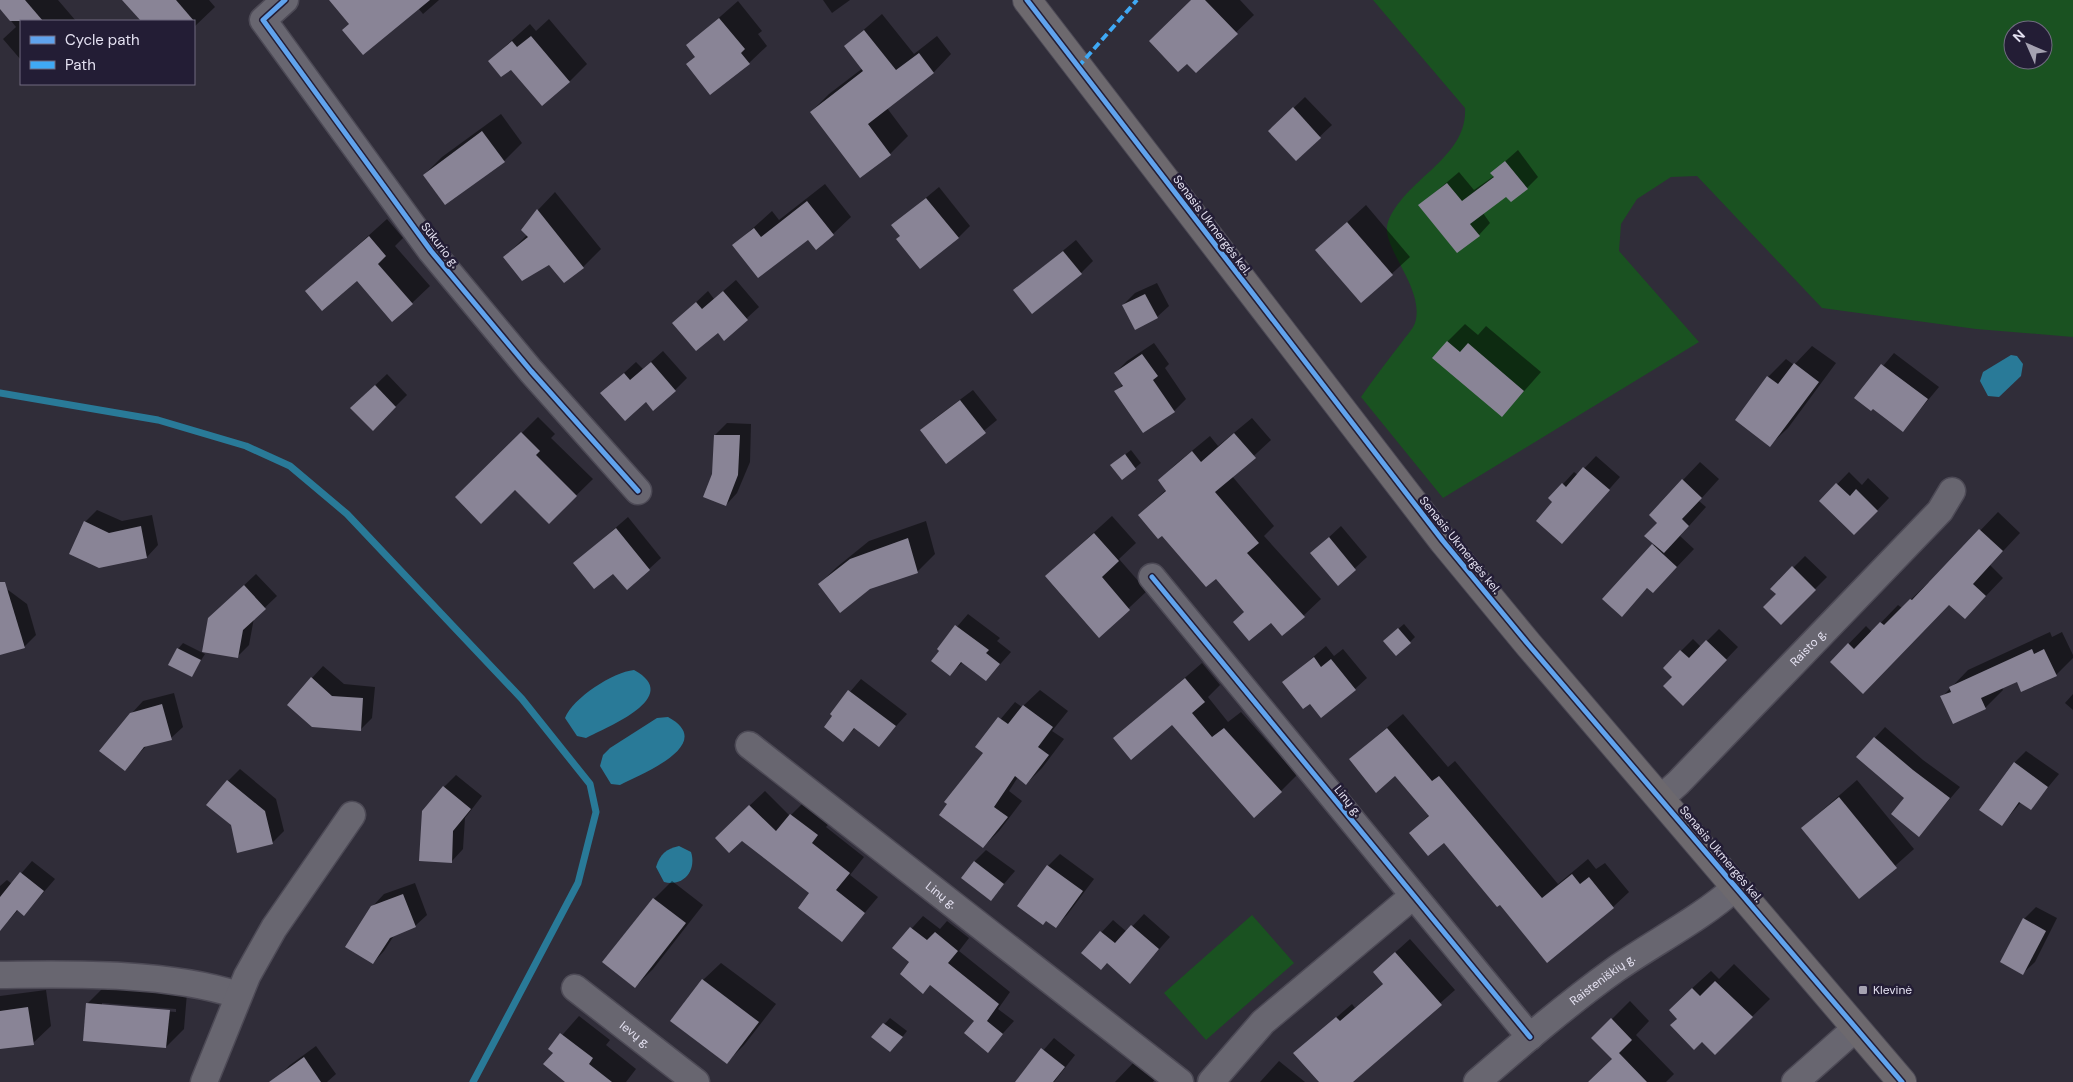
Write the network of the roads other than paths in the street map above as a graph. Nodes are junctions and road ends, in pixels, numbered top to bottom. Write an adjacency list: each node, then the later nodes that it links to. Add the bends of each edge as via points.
1 (285, 0): 3 (street, Sūkurio g., via 263,20 431,251 531,371)
2 (1027, 0): 7 (main road, Senasis Ukmergės kel., via 1443,541)
3 (638, 491)
4 (1952, 491): 7 (street, Raisto g., via 1940,511)
5 (1152, 577): 10 (street, Linų g.)
6 (749, 745): 18 (street, Linų g.)
7 (1660, 799): 9 (main road, Senasis Ukmergės kel.)
8 (352, 815): 13 (street, via 274,928)
9 (1736, 887): 14 (main road, Senasis Ukmergės kel.); 15 (street, Raisteniškių g., via 1692,922 1592,986)
10 (1413, 896): 15 (street, Linų g.); 19 (street, via 1263,1022)
11 (0, 975): 13 (street, via 172,980 210,986)
12 (575, 988): 17 (street, Ievų g.)
13 (238, 995): 16 (street)
14 (1856, 1028): 21 (street); 22 (main road, Senasis Ukmergės kel.)
15 (1530, 1037): 20 (street, Raisteniškių g.)
16 (204, 1082)
17 (696, 1082)
18 (1180, 1082)
19 (1211, 1082)
20 (1477, 1082)
21 (1795, 1082)
22 (1902, 1082)

